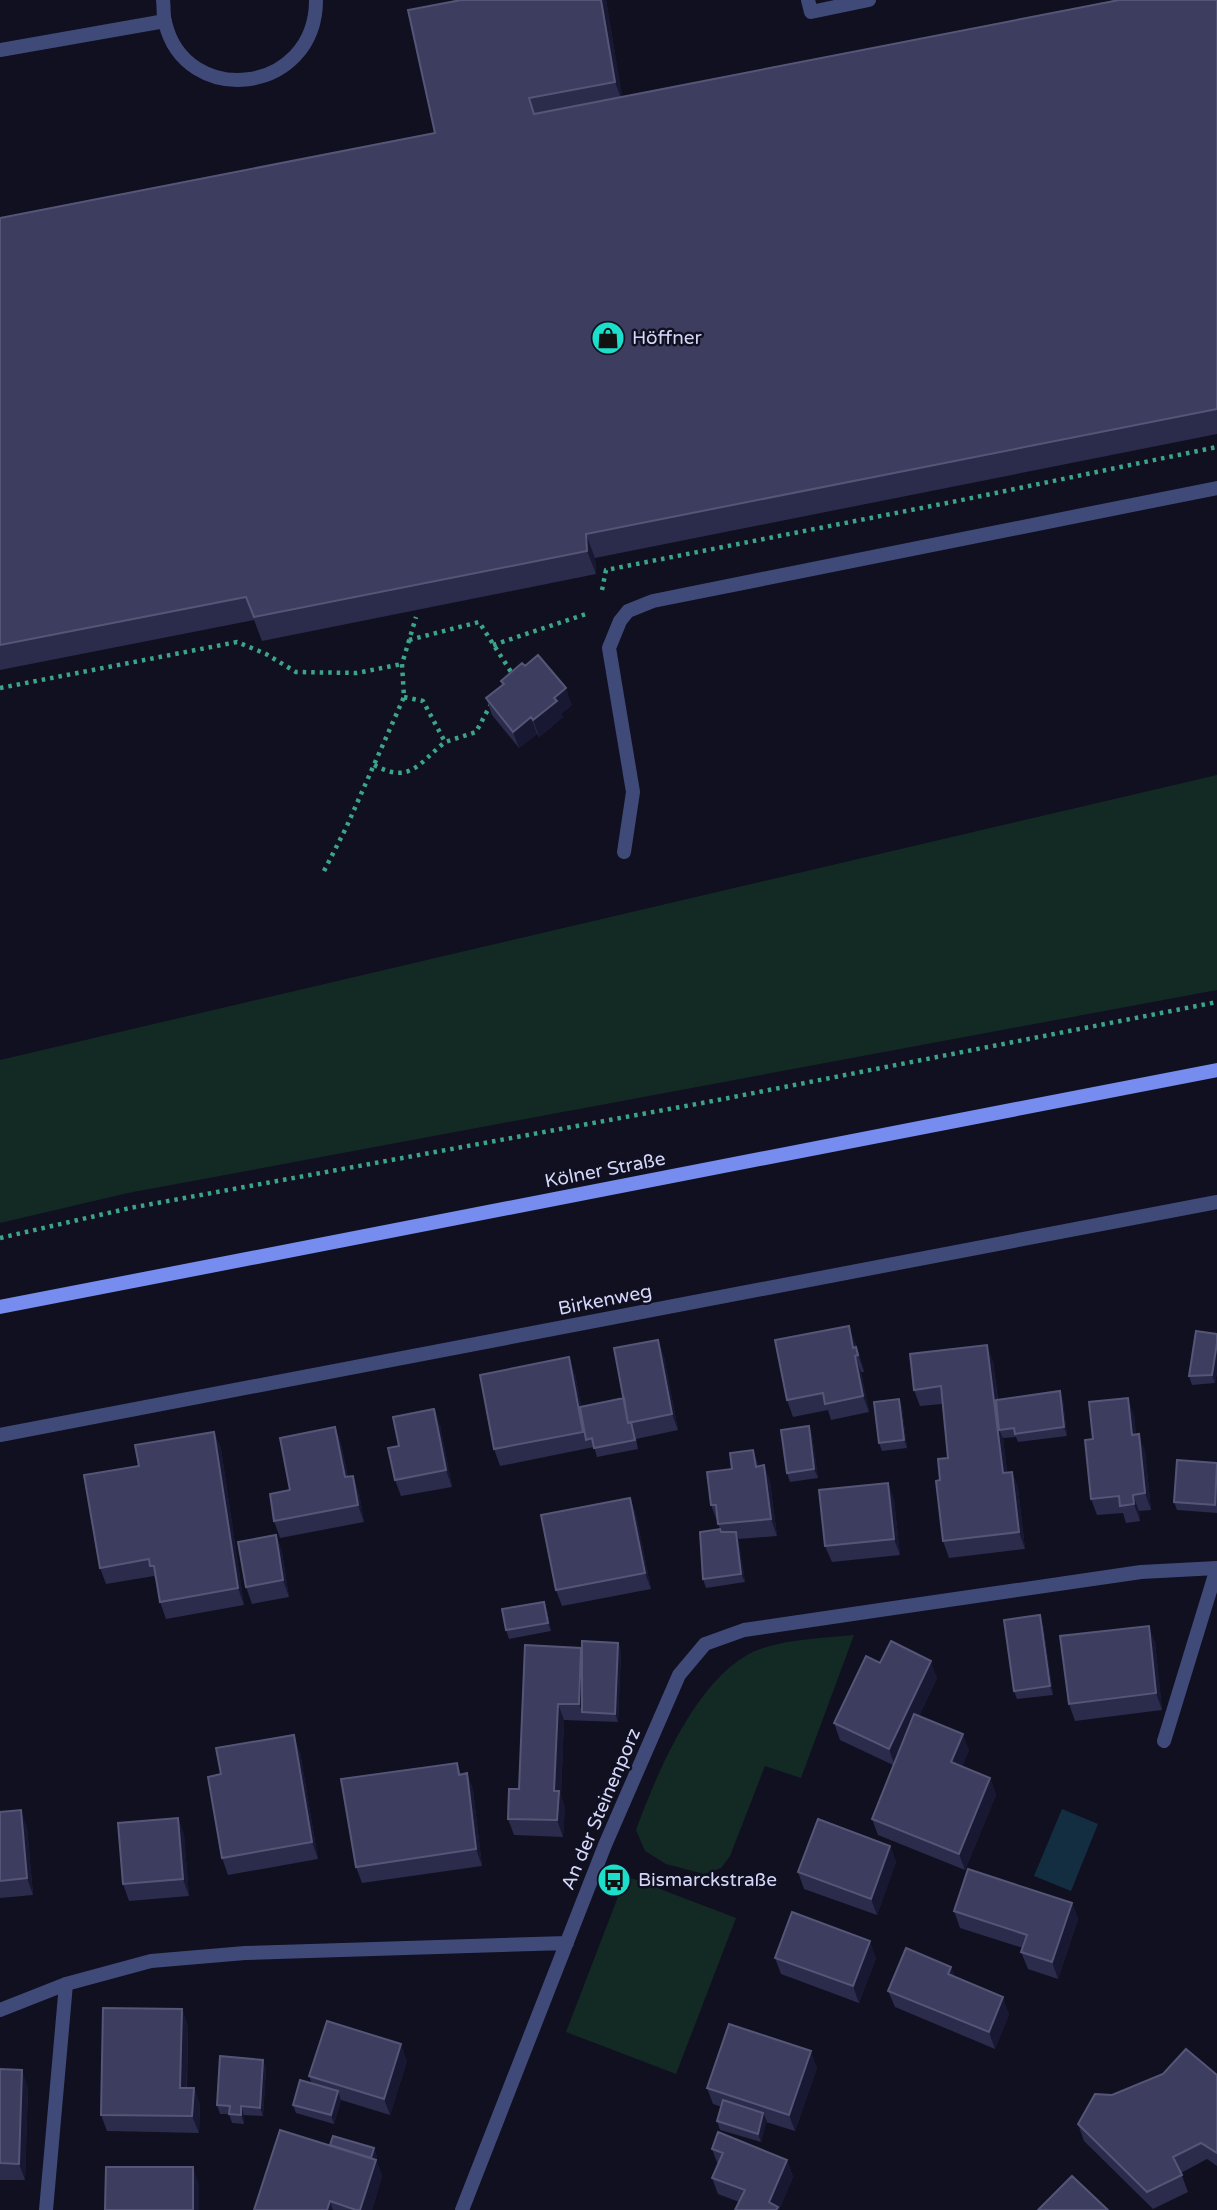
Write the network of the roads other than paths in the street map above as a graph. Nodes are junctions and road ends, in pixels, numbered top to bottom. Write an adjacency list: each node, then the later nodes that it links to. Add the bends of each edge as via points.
1 (163, 0): 5 (street)
2 (316, 0): 5 (street, via 309,38 295,57 275,72 253,80 228,80 205,73 187,60)
3 (808, 0): 4 (street, via 811,12)
4 (869, 0)
5 (164, 21): 6 (street)
6 (0, 50)
7 (1217, 488): 8 (street, via 653,601 628,611 609,648 633,792)
8 (624, 852)
9 (1217, 1070): 11 (main road, Kölner Straße)
10 (1217, 1202): 12 (street, Birkenweg)
11 (0, 1307)
12 (0, 1435)
13 (1217, 1569): 14 (street); 15 (street, An der Steinenporz, via 1141,1572 880,1610 744,1630 705,1644 678,1675)
14 (1164, 1741)
15 (567, 1943): 16 (street, via 232,1954 151,1961); 19 (street)
16 (66, 1984): 17 (street); 18 (street)
17 (0, 2010)
18 (46, 2210)
19 (462, 2210)

